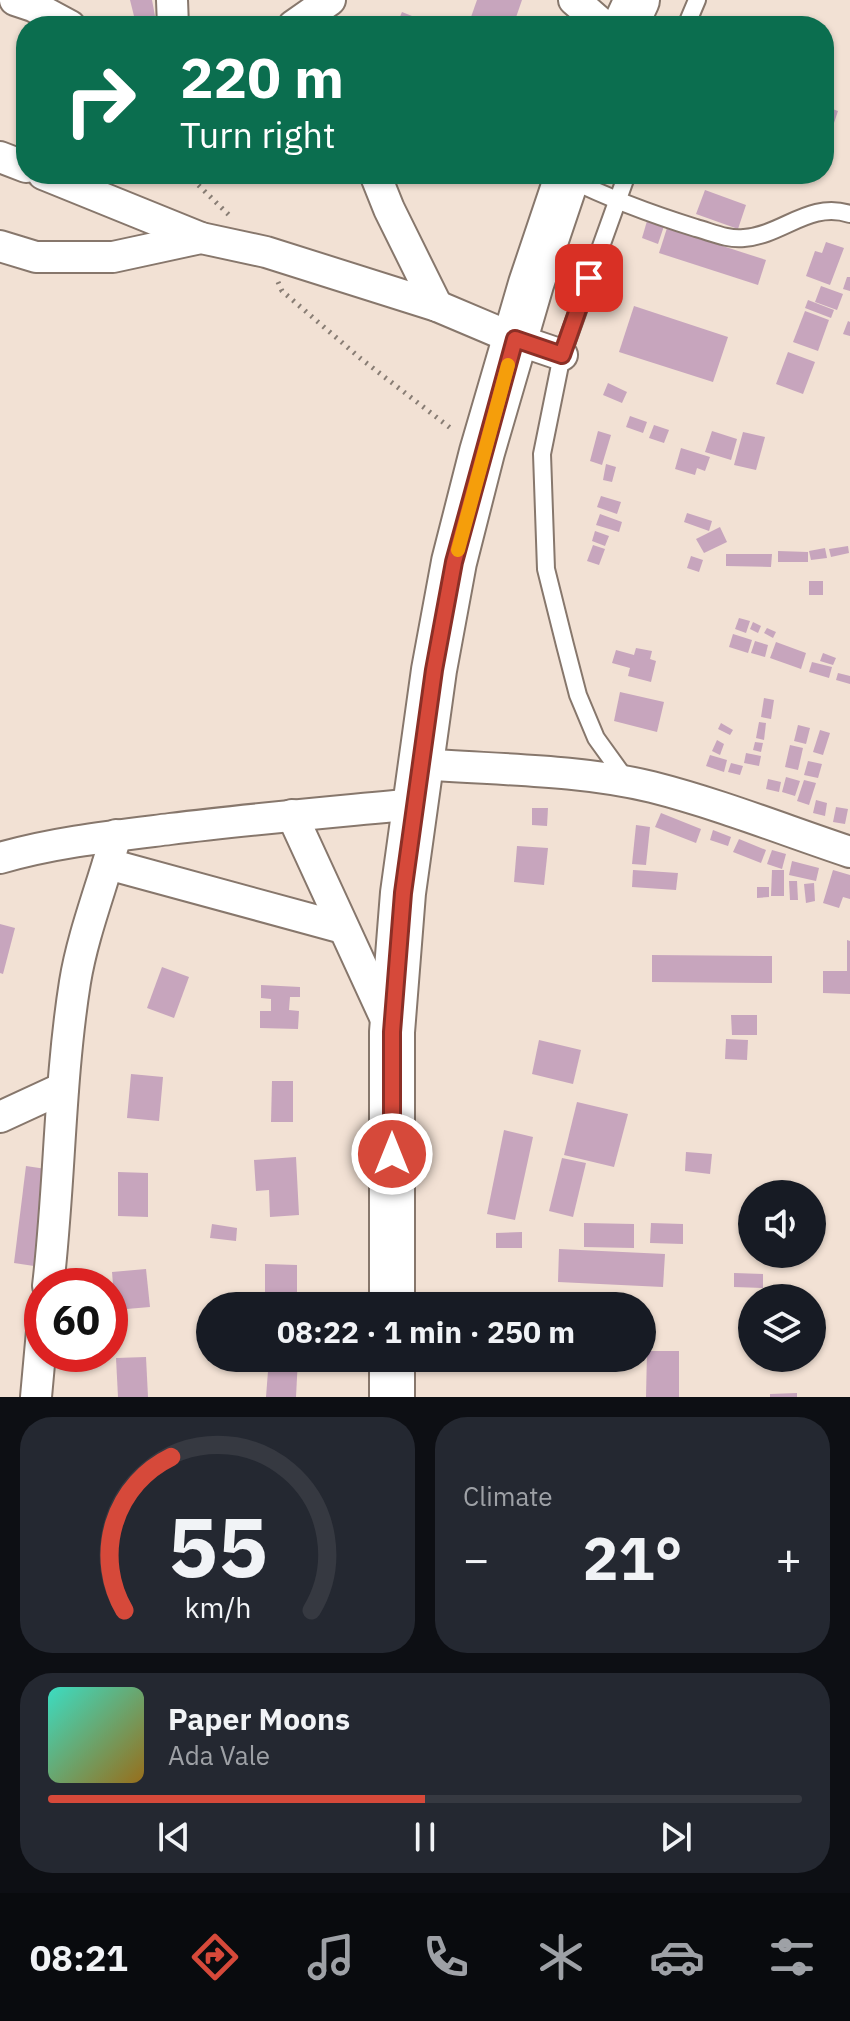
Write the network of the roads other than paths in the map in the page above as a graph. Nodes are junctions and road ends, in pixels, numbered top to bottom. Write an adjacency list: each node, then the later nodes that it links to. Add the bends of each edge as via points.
1 (15, 0): 4 (street)
2 (330, 0): 5 (street)
3 (574, 0): 6 (street)
4 (52, 16)
5 (303, 16)
6 (592, 16)
7 (68, 184): 14 (street)
8 (379, 184): 16 (street)
9 (565, 184): 17 (main road)
10 (583, 184): 12 (lane)
11 (623, 184): 12 (lane)
12 (616, 202): 13 (lane, via 734,239 758,236 821,210); 18 (lane)
13 (850, 214)
14 (201, 238): 15 (street, via 113,257 36,257); 16 (street, via 266,252)
15 (0, 246)
16 (437, 306): 17 (street)
17 (515, 339): 18 (street); 20 (main road, via 454,562)
18 (562, 355): 19 (lane, via 542,454 546,569 578,695 596,738)
19 (628, 783): 20 (street, via 592,777); 23 (street, via 720,807)
20 (418, 784): 21 (street); 26 (main road)
21 (292, 815): 22 (street); 25 (street)
22 (112, 850): 24 (street, via 29,850); 25 (street); 27 (street, via 75,980)
23 (850, 852)
24 (0, 858)
25 (343, 928): 26 (street)
26 (392, 1032): 30 (main road)
27 (63, 1088): 28 (street); 29 (street)
28 (0, 1117)
29 (50, 1268)
30 (392, 1292)
31 (38, 1372): 33 (street)
32 (392, 1372): 34 (main road)
33 (36, 1397)
34 (392, 1397)

